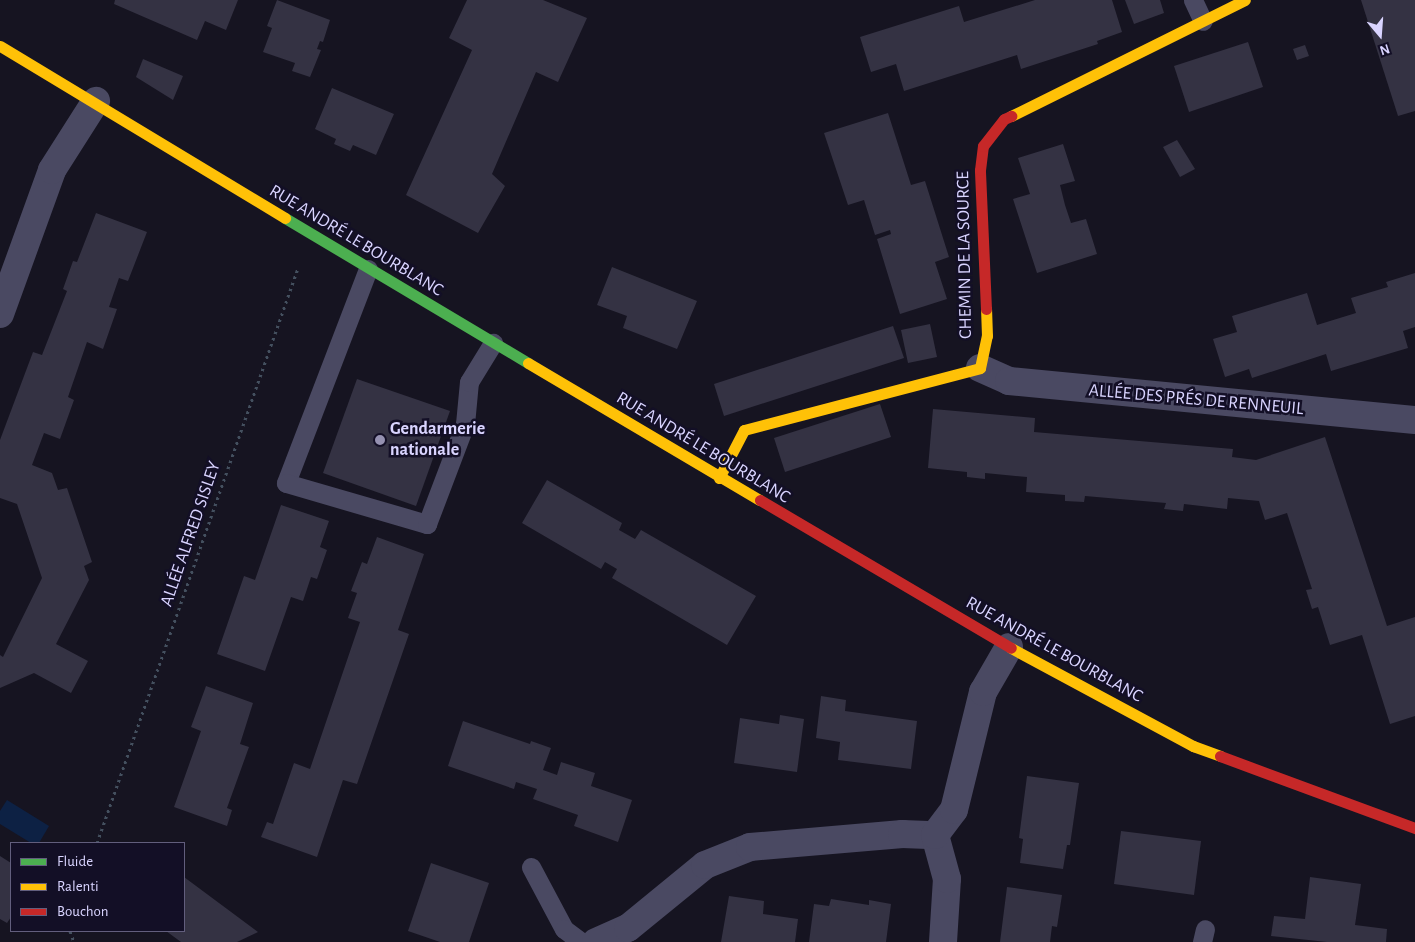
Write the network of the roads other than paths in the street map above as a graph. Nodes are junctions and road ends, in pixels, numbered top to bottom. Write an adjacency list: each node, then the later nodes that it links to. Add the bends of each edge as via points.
1 (1193, 0): 3 (lane)
2 (1245, 0): 3 (street, CHEMIN DE LA SOURCE)
3 (1203, 21): 9 (street, CHEMIN DE LA SOURCE, via 1004,120 983,146 980,170 986,336)
4 (0, 46): 5 (street, RUE ANDRÉ LE BOURBLANC)
5 (96, 101): 6 (street, RUE ANDRÉ LE BOURBLANC); 7 (street, via 52,170)
6 (368, 269): 8 (street, RUE ANDRÉ LE BOURBLANC); 8 (lane, via 286,483 427,524 465,424 469,382)
7 (0, 314)
8 (493, 343): 11 (street, RUE ANDRÉ LE BOURBLANC)
9 (980, 368): 10 (street, ALLÉE DES PRÉS DE RENNEUIL, via 1009,381); 11 (street, via 744,430)
10 (1415, 420)
11 (719, 478): 12 (street, RUE ANDRÉ LE BOURBLANC)
12 (1009, 648): 13 (street, RUE ANDRÉ LE BOURBLANC, via 1193,746); 14 (street, via 983,692 954,810)
13 (1415, 828)
14 (935, 835): 17 (street, via 864,836 750,847 705,865 628,928); 18 (street, via 947,879)
15 (531, 867): 16 (lane, via 564,929)
16 (581, 942)
17 (596, 942)
18 (943, 942)

